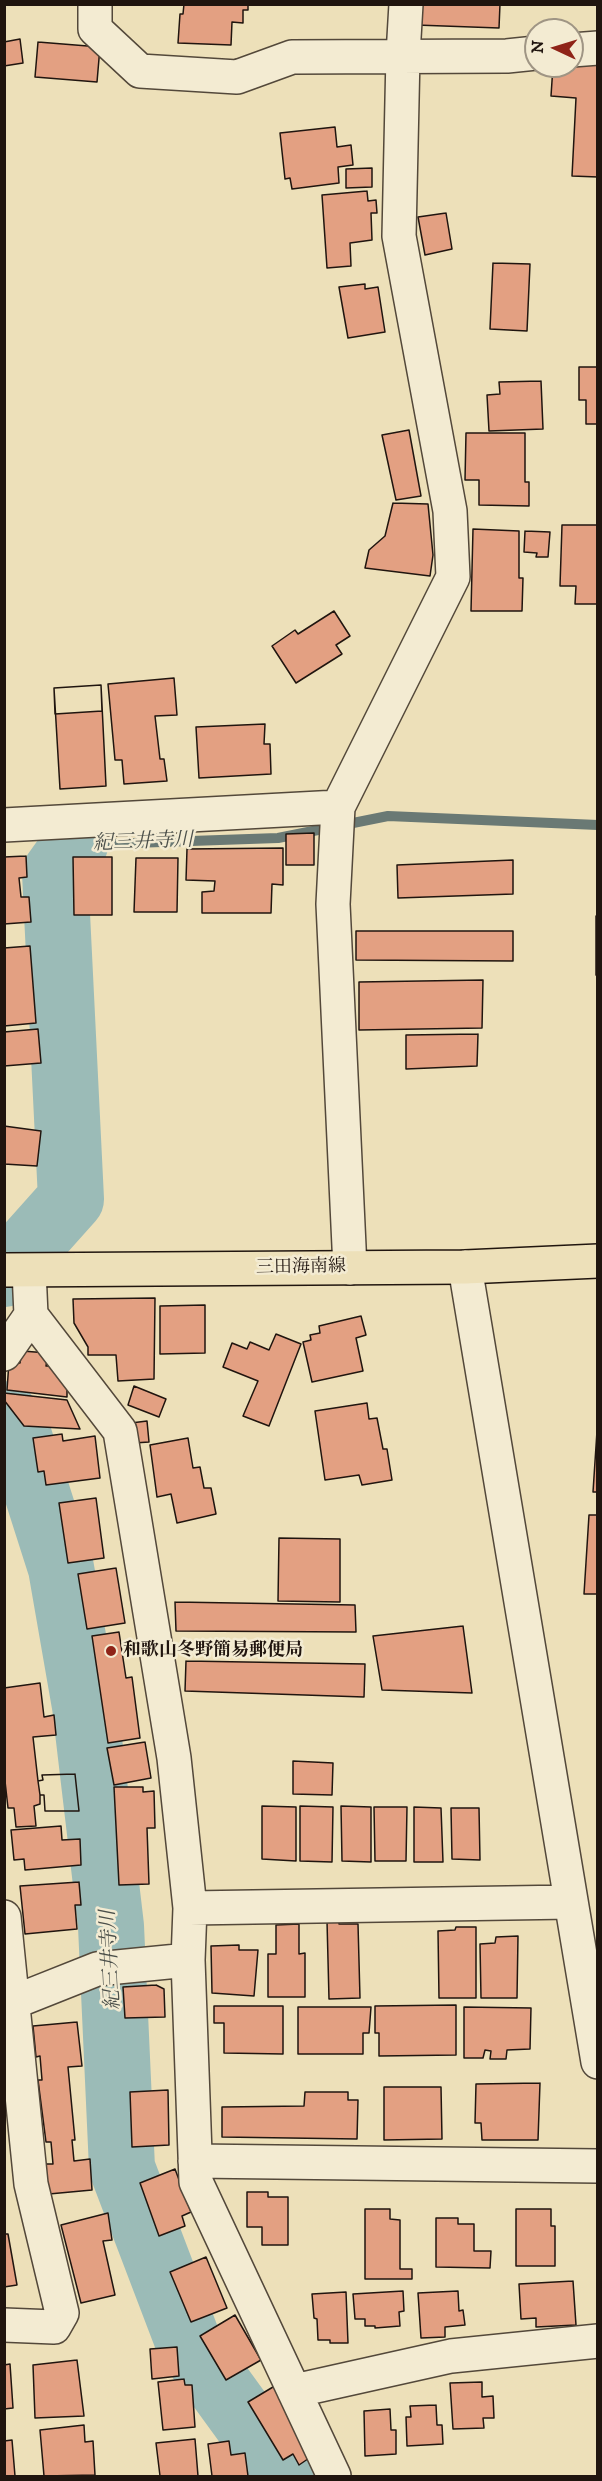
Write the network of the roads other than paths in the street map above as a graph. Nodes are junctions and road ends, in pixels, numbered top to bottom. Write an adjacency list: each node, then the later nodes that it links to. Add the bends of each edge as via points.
1 (95, 4): 4 (street, via 95,29 140,71 237,77 292,57)
2 (406, 4): 4 (street)
3 (524, 54): 4 (street)
4 (403, 55): 5 (street, via 399,236 450,511 453,578)
5 (338, 807): 6 (street); 9 (street, via 333,904)
6 (4, 825)
7 (597, 1261): 8 (main road, 三田海南線)
8 (465, 1267): 9 (main road, 三田海南線); 13 (street)
9 (350, 1268): 10 (main road, 三田海南線)
10 (17, 1271): 11 (street)
11 (31, 1316): 12 (street); 14 (street, via 120,1431 174,1758)
12 (4, 1354)
13 (571, 1902): 14 (street); 18 (street)
14 (190, 1908): 16 (street)
15 (4, 1917): 17 (street)
16 (188, 1960): 17 (street, via 97,1969); 19 (street)
17 (8, 2004): 21 (street, via 32,2184 62,2313 54,2327)
18 (597, 2062)
19 (195, 2162): 20 (street); 23 (street, via 196,2182)
20 (597, 2166)
21 (4, 2325)
22 (597, 2341): 23 (street, via 451,2356)
23 (294, 2391): 24 (street)
24 (334, 2476)

